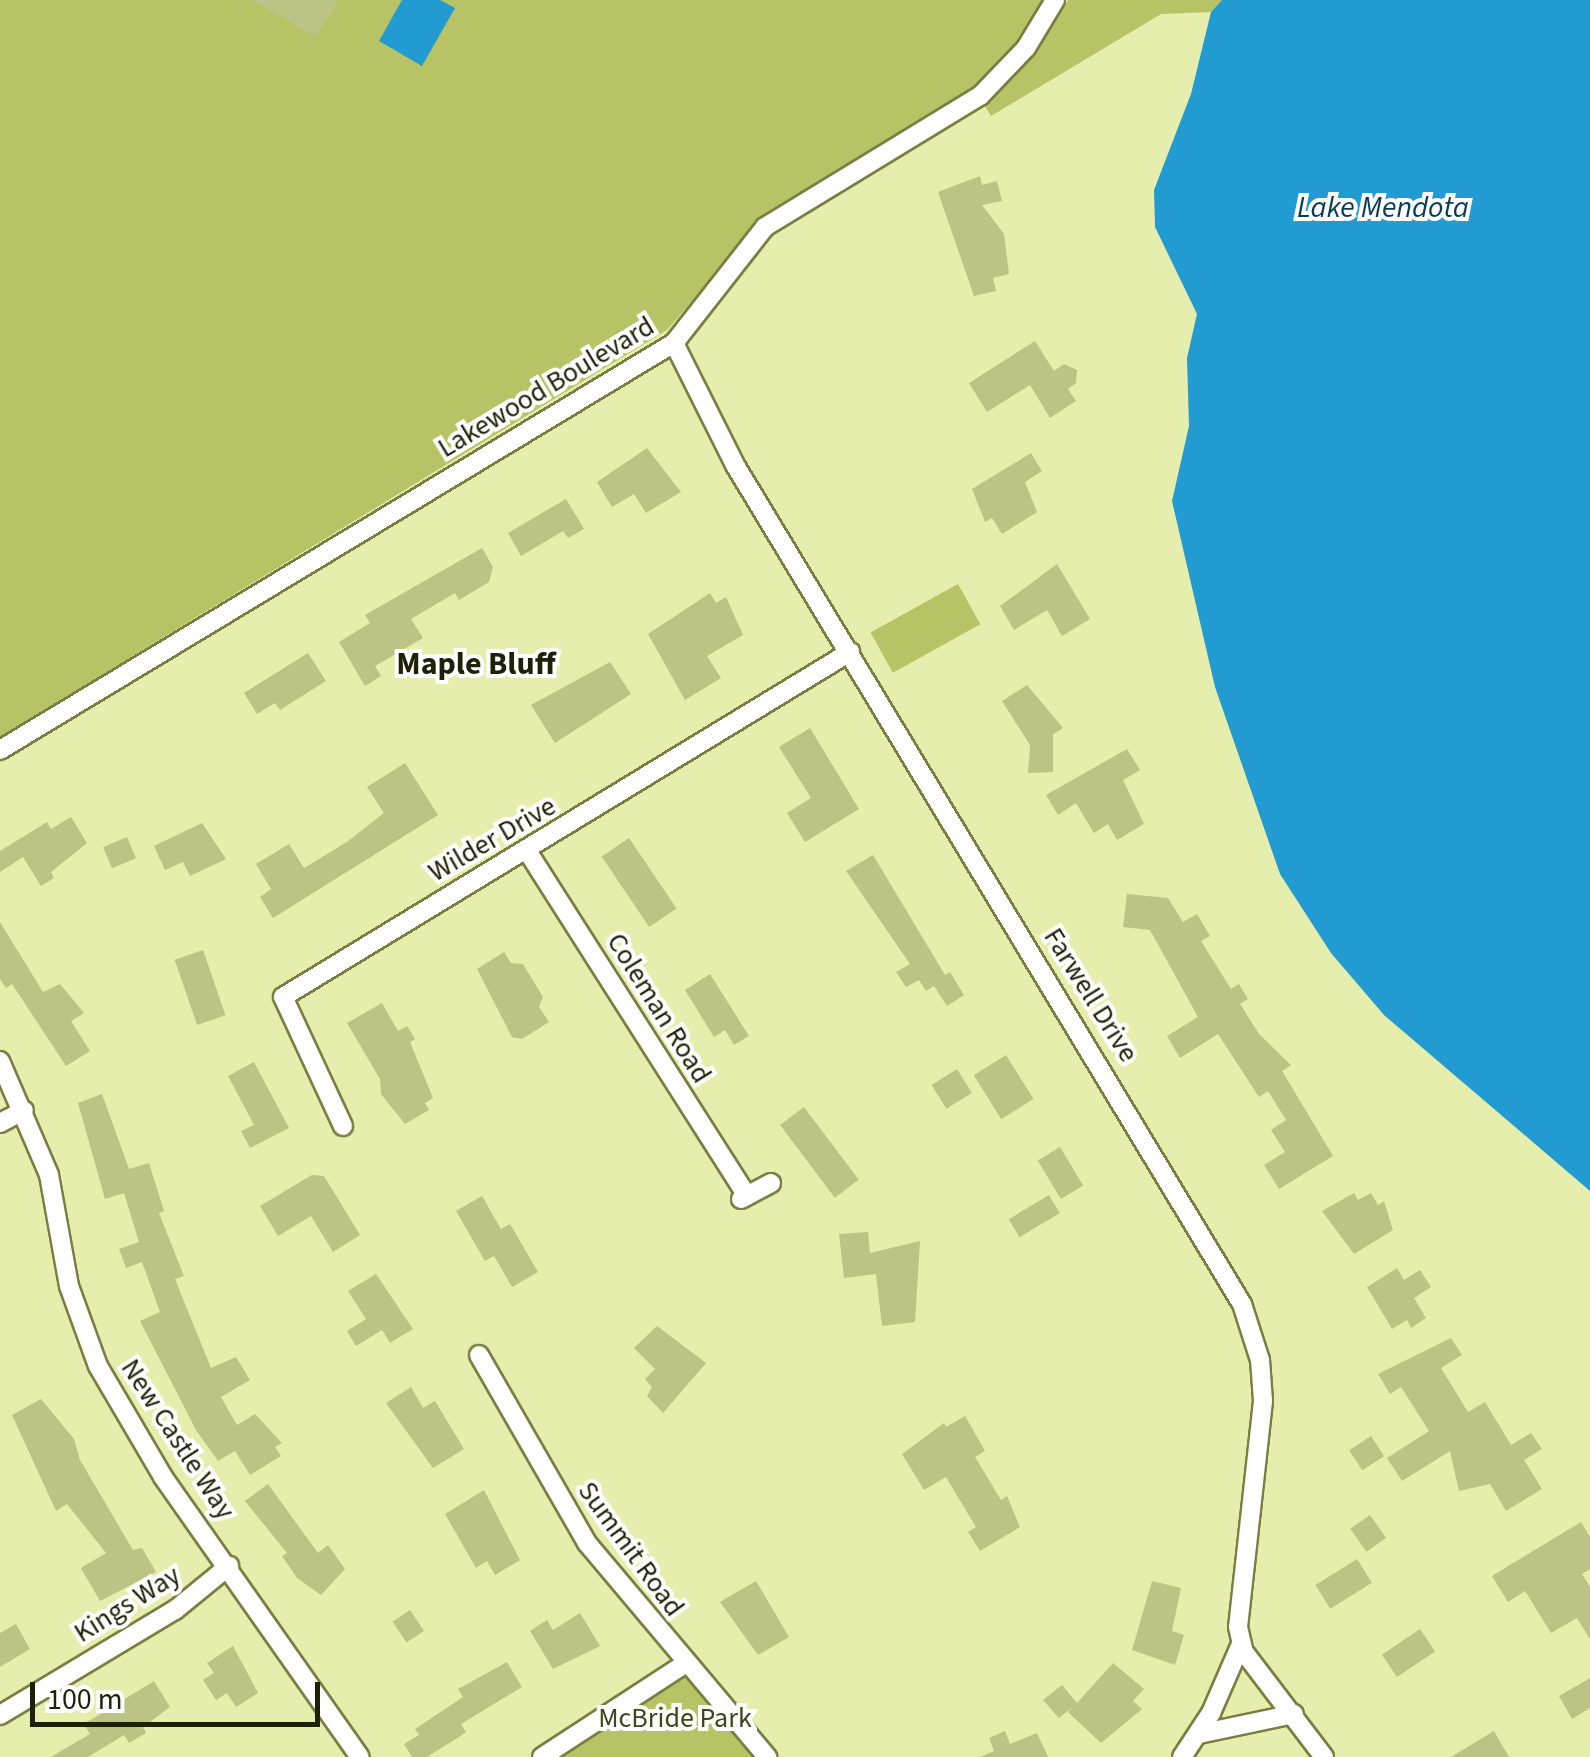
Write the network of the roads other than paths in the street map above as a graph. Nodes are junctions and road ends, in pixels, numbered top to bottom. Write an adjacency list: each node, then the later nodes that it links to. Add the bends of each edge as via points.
1 (1054, 0): 2 (street, Lakewood Boulevard, via 1026,48 980,96 765,227)
2 (674, 343): 3 (street, Farwell Drive, via 735,464); 4 (street, Lakewood Boulevard)
3 (850, 652): 5 (street, Wilder Drive); 13 (street, Farwell Drive, via 1242,1304 1260,1360 1263,1400 1240,1576)
4 (0, 750)
5 (526, 849): 9 (street, Wilder Drive, via 283,997); 10 (street, Coleman Road, via 742,1199)
6 (0, 1061): 7 (street, New Castle Way)
7 (24, 1110): 8 (street); 12 (street, New Castle Way, via 49,1175 68,1286 98,1366 130,1426)
8 (0, 1122)
9 (344, 1126)
10 (771, 1183)
11 (479, 1354): 14 (street, Summit Road, via 570,1520)
12 (229, 1566): 16 (street, Kings Way, via 175,1610); 18 (street, New Castle Way)
13 (1241, 1644): 15 (street); 17 (street)
14 (683, 1665): 19 (street); 20 (street, Summit Road)
15 (1294, 1714): 17 (street); 22 (street)
16 (0, 1715)
17 (1198, 1734): 21 (street)
18 (360, 1757)
19 (542, 1757)
20 (766, 1757)
21 (1182, 1757)
22 (1324, 1757)

